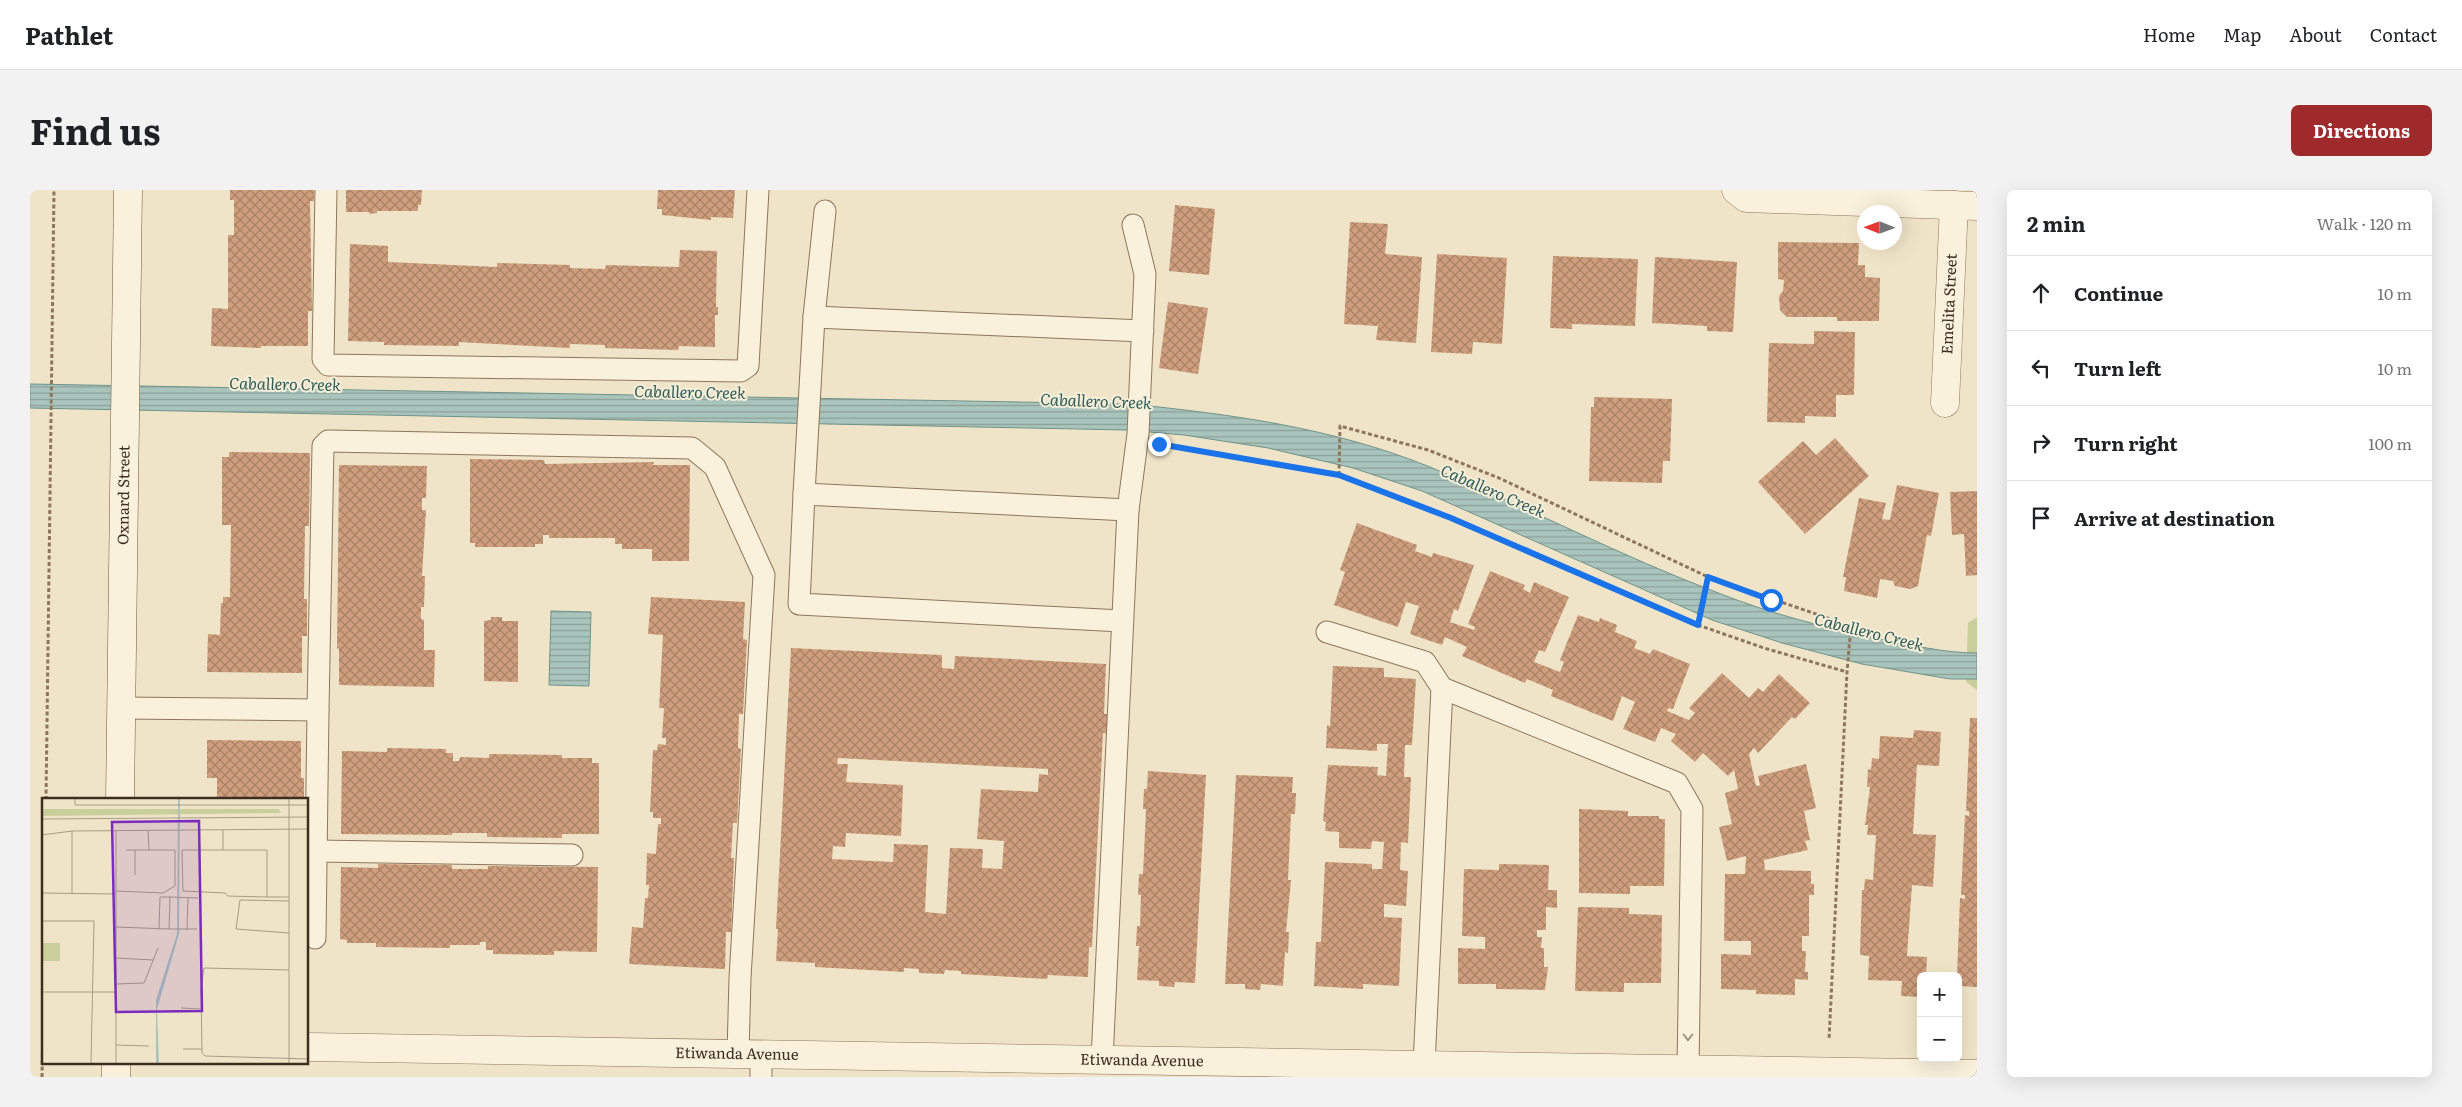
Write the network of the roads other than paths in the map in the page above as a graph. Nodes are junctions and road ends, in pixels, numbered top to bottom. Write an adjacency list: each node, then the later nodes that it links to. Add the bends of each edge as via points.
1 (128, 190): 16 (street, Oxnard Street)
2 (326, 190): 3 (lane, via 323,359 328,365 741,371 748,366)
3 (758, 190)
4 (1736, 190): 5 (street, via 1746,198)
5 (1965, 205): 10 (street, Emelita Street)
6 (825, 211): 8 (lane)
7 (1133, 226): 9 (lane, via 1145,274)
8 (814, 318): 9 (lane); 11 (lane)
9 (1143, 331): 12 (lane, via 1138,434)
10 (1945, 403)
11 (804, 494): 12 (lane); 13 (lane, via 799,604)
12 (1128, 510): 13 (lane)
13 (1122, 621): 23 (lane)
14 (1327, 632): 15 (lane, via 1425,662)
15 (1442, 688): 26 (lane); 27 (lane, one-way to 27, via 1677,783 1692,809)
16 (120, 708): 17 (lane); 18 (street, Oxnard Street)
17 (318, 710): 19 (lane); 24 (lane, via 323,446 328,441 692,448 715,467 764,575 740,978)
18 (120, 798)
19 (316, 851): 20 (lane); 21 (lane)
20 (572, 856)
21 (315, 938)
22 (309, 1047): 24 (street, Etiwanda Avenue)
23 (1102, 1060): 24 (street, Etiwanda Avenue); 26 (street, Etiwanda Avenue)
24 (754, 1062)
25 (116, 1064): 30 (street)
26 (1424, 1065): 27 (street, Etiwanda Avenue)
27 (1688, 1069): 28 (street, Etiwanda Avenue)
28 (1768, 1074): 29 (street, Etiwanda Avenue)
29 (1977, 1074)
30 (116, 1077)

